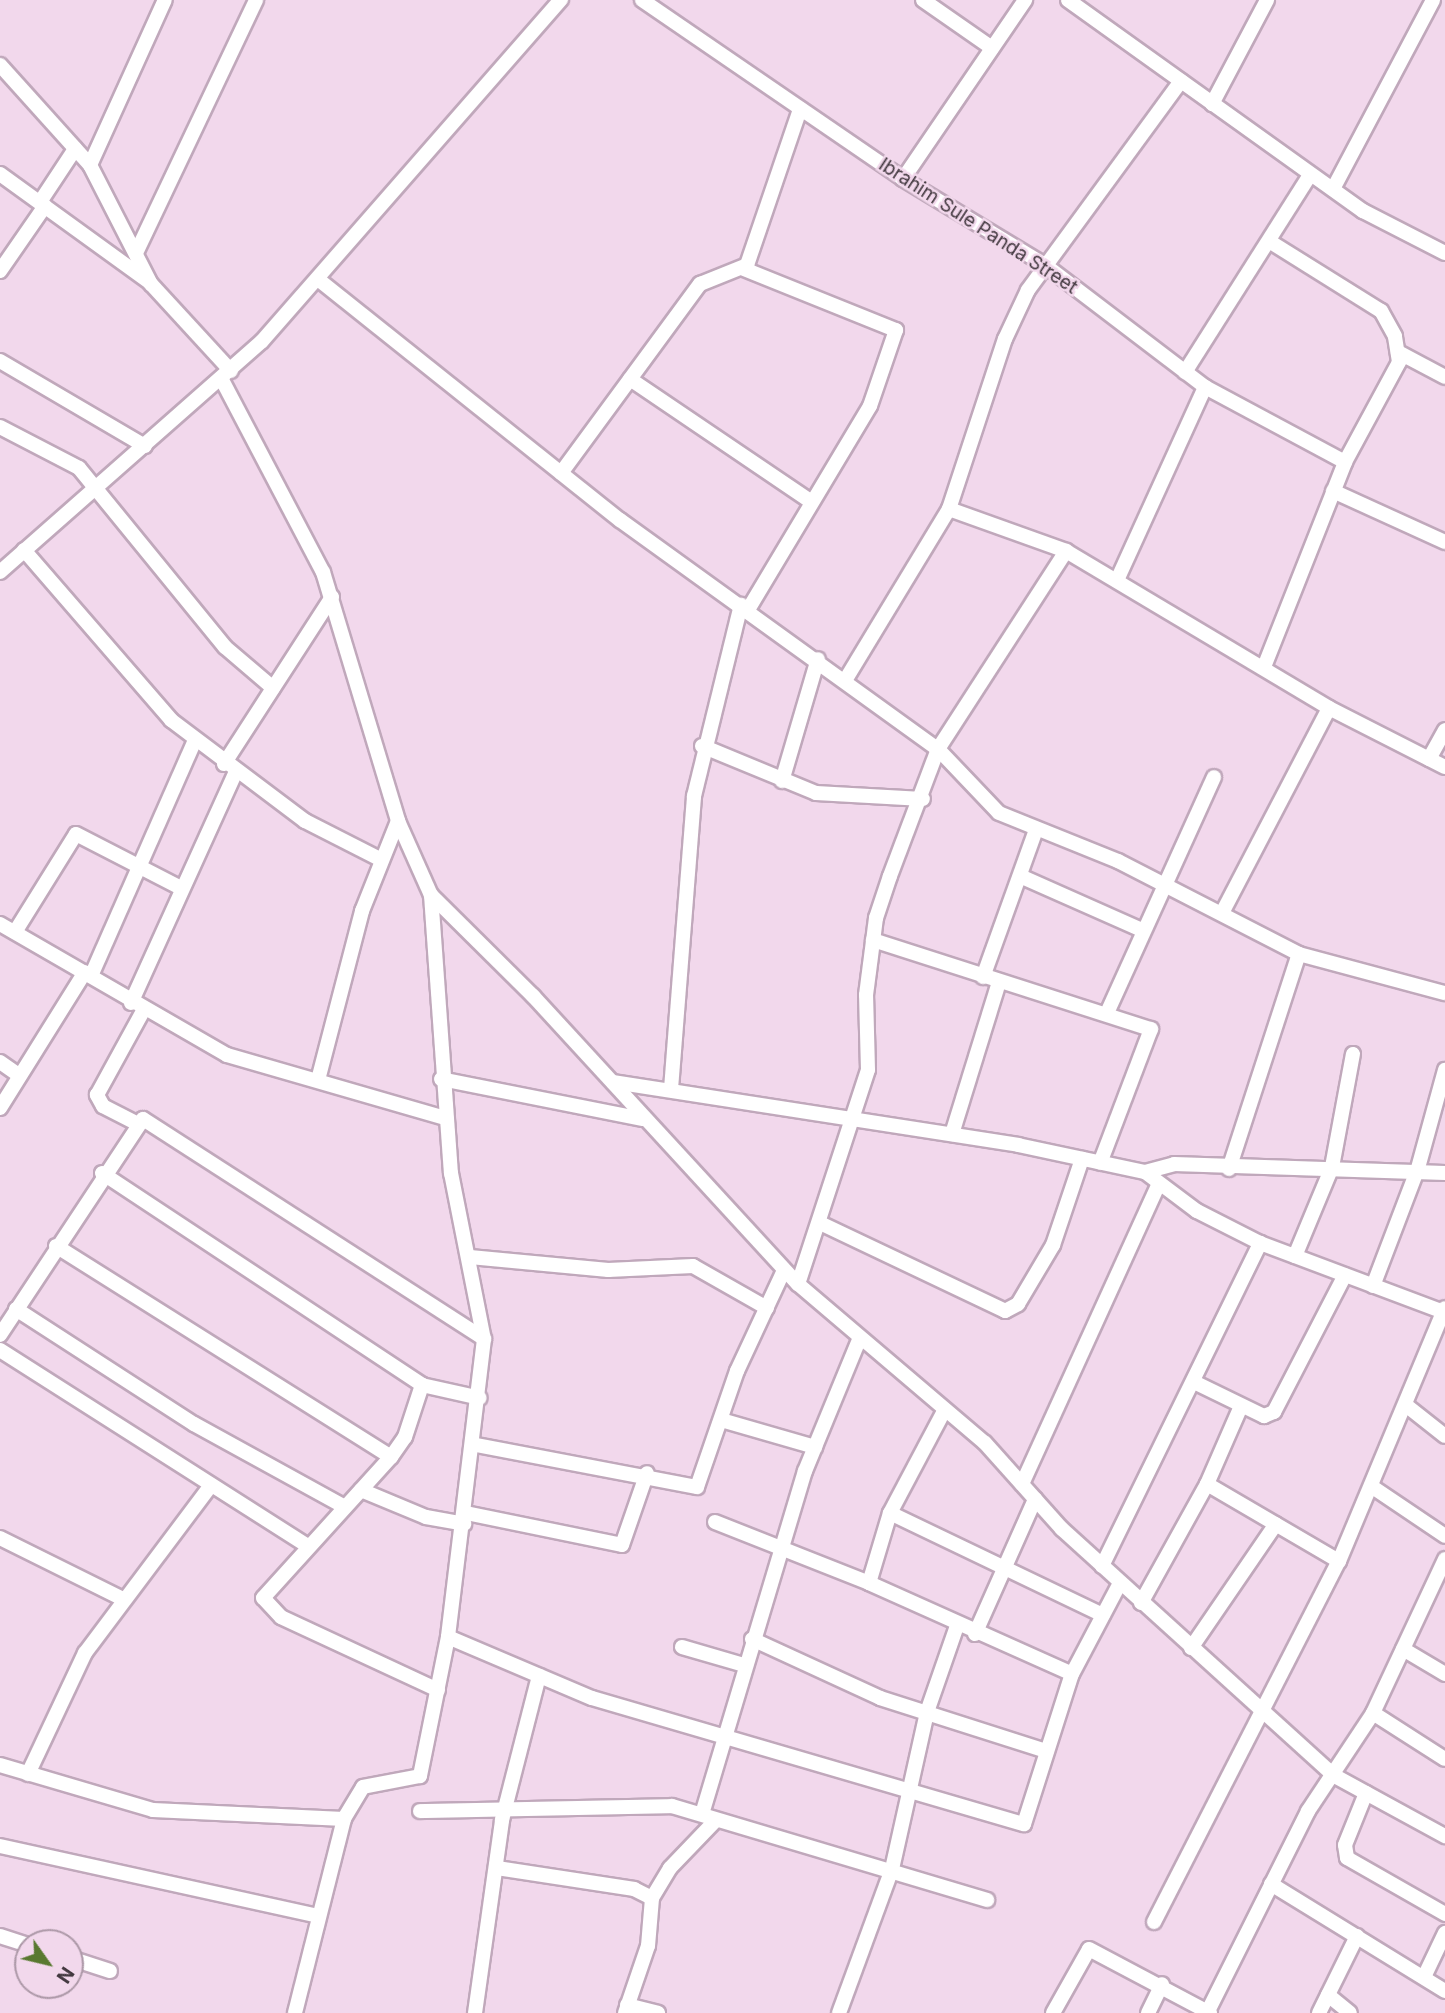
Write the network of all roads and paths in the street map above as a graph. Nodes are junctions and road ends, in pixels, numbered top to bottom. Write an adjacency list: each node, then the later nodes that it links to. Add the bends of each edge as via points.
1 (165, 0): 16 (street)
2 (561, 0): 28 (street)
3 (642, 0): 14 (street, Ibrahim Sule Panda Street)
4 (923, 0): 10 (street)
5 (1025, 0): 10 (street)
6 (1068, 0): 12 (street)
7 (1267, 0): 13 (street)
8 (1433, 0): 20 (street)
9 (254, 1): 23 (street)
10 (992, 48): 19 (street)
11 (0, 65): 15 (street)
12 (1181, 81): 13 (street); 25 (street)
13 (1212, 104): 18 (street)
14 (800, 109): 19 (street, Ibrahim Sule Panda Street); 26 (street)
15 (75, 149): 16 (street); 21 (street)
16 (90, 165): 23 (street)
17 (0, 174): 21 (street)
18 (1310, 175): 20 (street); 22 (street)
19 (903, 179): 25 (street, Ibrahim Sule Panda Street)
20 (1333, 189): 24 (street)
21 (42, 204): 27 (street); 29 (street)
22 (1269, 241): 30 (street, via 1381,311); 32 (street)
23 (136, 253): 29 (street)
24 (1445, 253)
25 (1045, 265): 32 (street, Ibrahim Sule Panda Street); 44 (street, via 1005,339)
26 (744, 269): 35 (street, via 706,277); 43 (street, via 896,330 870,406)
27 (0, 271)
28 (319, 280): 33 (street); 40 (street)
29 (151, 284): 33 (street)
30 (1398, 352): 34 (street); 39 (street, via 1397,367)
31 (0, 360): 38 (street)
32 (1185, 372): 36 (street, Ibrahim Sule Panda Street)
33 (226, 376): 38 (street); 51 (street)
34 (1445, 377)
35 (630, 379): 40 (street); 43 (street)
36 (1205, 387): 39 (street, Ibrahim Sule Panda Street); 50 (street)
37 (0, 427): 41 (street, via 69,460)
38 (145, 446): 41 (street)
39 (1345, 462): 42 (street)
40 (561, 473): 52 (street)
41 (94, 491): 46 (street); 56 (street, via 225,647)
42 (1334, 491): 45 (street); 54 (street)
43 (809, 500): 52 (street)
44 (949, 509): 47 (street); 55 (street)
45 (1444, 537)
46 (24, 550): 48 (street); 59 (street)
47 (1066, 551): 50 (street); 61 (street)
48 (6, 558): 49 (street)
49 (0, 572)
50 (1118, 578): 54 (street)
51 (332, 597): 56 (street); 68 (street)
52 (744, 608): 53 (street); 60 (street)
53 (818, 659): 55 (street); 66 (street)
54 (1264, 667): 57 (street)
55 (846, 679): 61 (street)
56 (273, 688): 64 (street)
57 (1329, 708): 62 (street); 76 (street)
58 (1445, 730): 62 (street)
59 (195, 740): 64 (street); 71 (street)
60 (702, 746): 66 (street); 95 (street)
61 (938, 749): 67 (street); 69 (street, via 980,799)
62 (1429, 759): 63 (street)
63 (1445, 766)
64 (230, 768): 70 (street, via 305,821); 74 (street)
65 (1214, 777): 73 (street)
66 (782, 781): 67 (street, via 816,793)
67 (923, 799): 80 (street, via 890,876)
68 (398, 821): 70 (street); 75 (street)
69 (1036, 830): 72 (street); 73 (street)
70 (380, 859): 93 (street, via 337,995)
71 (136, 866): 74 (street); 79 (street, via 76,834); 82 (street)
72 (1020, 876): 78 (street); 83 (street)
73 (1162, 883): 76 (street); 78 (street)
74 (181, 888): 86 (street)
75 (431, 895): 92 (street); 94 (street)
76 (1222, 913): 81 (street)
77 (0, 924): 79 (street)
78 (1142, 930): 87 (street)
79 (15, 932): 82 (street)
80 (873, 940): 83 (street); 99 (street, via 866,995 868,1070)
81 (1299, 954): 85 (street); 106 (street)
82 (88, 974): 86 (street); 91 (street)
83 (983, 977): 84 (street)
84 (999, 982): 87 (street); 101 (street)
85 (1445, 993)
86 (137, 1007): 93 (street, via 227,1055); 100 (street, via 97,1095 103,1106)
87 (1107, 1013): 103 (street, via 1146,1024 1152,1037)
88 (1353, 1054): 104 (street)
89 (0, 1062): 91 (street)
90 (1445, 1070): 105 (street)
91 (20, 1076): 96 (street)
92 (441, 1079): 97 (street); 98 (street)
93 (318, 1080): 97 (street)
94 (612, 1082): 95 (street); 98 (street)
95 (671, 1090): 99 (street)
96 (0, 1108)
97 (445, 1118): 115 (street)
98 (643, 1119): 116 (street)
99 (857, 1119): 101 (street); 111 (street)
100 (138, 1124): 107 (street); 124 (street, via 150,1120)
101 (952, 1134): 102 (street)
102 (1082, 1159): 103 (street); 111 (street, via 1053,1245 1018,1304 1005,1311)
103 (1100, 1163): 108 (street)
104 (1332, 1167): 105 (street); 106 (street); 114 (street)
105 (1418, 1168): 109 (street); 119 (street)
106 (1229, 1169): 108 (street, via 1174,1164)
107 (102, 1172): 113 (street); 128 (street)
108 (1145, 1172): 110 (street)
109 (1445, 1173)
110 (1159, 1184): 112 (street); 139 (street)
111 (820, 1223): 118 (street)
112 (1259, 1243): 114 (street); 127 (street)
113 (56, 1246): 121 (street); 137 (street)
114 (1295, 1256): 117 (street)
115 (470, 1257): 120 (street, via 608,1270 693,1266); 124 (street)
116 (784, 1270): 118 (street); 120 (street)
117 (1345, 1275): 119 (street); 130 (street, via 1274,1412 1264,1416)
118 (798, 1284): 125 (street)
119 (1373, 1286): 122 (street)
120 (767, 1308): 133 (street)
121 (16, 1309): 123 (street); 145 (street, via 194,1424)
122 (1444, 1310): 131 (street)
123 (0, 1335)
124 (484, 1339): 129 (street)
125 (859, 1340): 132 (street); 136 (street)
126 (0, 1350): 141 (street)
127 (1196, 1383): 130 (street); 157 (street)
128 (422, 1385): 129 (street); 137 (street, via 405,1437)
129 (480, 1398): 135 (street)
130 (1241, 1406): 140 (street)
131 (1407, 1406): 134 (street); 142 (street)
132 (944, 1411): 139 (street); 146 (street)
133 (721, 1420): 136 (street); 138 (street, via 696,1487)
134 (1445, 1436)
135 (475, 1445): 138 (street); 147 (street)
136 (815, 1447): 152 (street)
137 (391, 1457): 143 (street)
138 (648, 1473): 147 (street, via 622,1545)
139 (1022, 1484): 144 (street)
140 (1208, 1484): 149 (street); 161 (street)
141 (211, 1485): 153 (street); 160 (street)
142 (1371, 1486): 150 (street); 155 (street)
143 (361, 1490): 145 (street); 147 (street, via 425,1517)
144 (1035, 1499): 156 (street); 157 (street)
145 (345, 1507): 153 (street)
146 (890, 1513): 156 (street); 159 (street)
147 (465, 1519): 165 (street)
148 (715, 1522): 152 (street)
149 (1276, 1524): 155 (street); 168 (street)
150 (1445, 1536)
151 (0, 1538): 160 (street)
152 (782, 1545): 159 (street); 166 (street)
153 (309, 1547): 174 (street, via 264,1603 325,1639)
154 (1445, 1559): 169 (street)
155 (1339, 1561): 176 (street)
156 (1004, 1563): 162 (street); 164 (street)
157 (1102, 1566): 158 (street)
158 (1120, 1583): 161 (street); 162 (street)
159 (869, 1584): 163 (street)
160 (121, 1598): 182 (street, via 85,1653)
161 (1141, 1602): 168 (street)
162 (1103, 1615): 171 (street)
163 (957, 1626): 164 (street); 175 (street)
164 (975, 1634): 171 (street)
165 (448, 1637): 173 (street); 174 (street)
166 (752, 1639): 170 (street); 175 (street, via 880,1698)
167 (682, 1647): 170 (street)
168 (1191, 1648): 176 (street)
169 (1403, 1649): 172 (street); 177 (street)
170 (744, 1665): 178 (street)
171 (1072, 1674): 179 (street)
172 (1445, 1674)
173 (539, 1676): 178 (street); 187 (street)
174 (438, 1690): 189 (street, via 420,1776 363,1787)
175 (927, 1712): 179 (street); 184 (street)
176 (1260, 1712): 183 (street); 199 (street)
177 (1373, 1713): 180 (street); 183 (street)
178 (722, 1737): 184 (street); 188 (street)
179 (1046, 1751): 184 (street, via 1024,1824)
180 (1445, 1759)
181 (0, 1765): 182 (street)
182 (28, 1774): 189 (street, via 153,1810)
183 (1333, 1775): 185 (street); 194 (street)
184 (909, 1791): 193 (street)
185 (1366, 1793): 190 (street); 197 (street, via 1345,1845 1347,1858)
186 (420, 1811): 187 (street)
187 (504, 1814): 188 (street, via 560,1804 673,1806); 192 (street)
188 (709, 1817): 193 (street); 195 (street)
189 (344, 1819): 198 (street)
190 (1445, 1836)
191 (0, 1846): 198 (street)
192 (497, 1868): 195 (street, via 634,1889); 211 (street)
193 (892, 1870): 196 (street); 213 (street)
194 (1271, 1884): 201 (street); 209 (street)
195 (652, 1898): 208 (street, via 648,1946)
196 (987, 1900)
197 (1445, 1914)
198 (318, 1916): 210 (street)
199 (1154, 1922)
200 (1445, 1933): 204 (street)
201 (1357, 1936): 204 (street); 207 (street)
202 (84, 1963): 203 (street)
203 (110, 1971)
204 (1424, 1977): 206 (street)
205 (1162, 1984): 209 (street); 214 (street, via 1089,1949); 215 (street)
206 (1445, 1991)
207 (1328, 1995): 216 (street); 217 (street)
208 (626, 2009): 212 (street)
209 (1208, 2012)
210 (295, 2013)
211 (475, 2013)
212 (658, 2013)
213 (839, 2013)
214 (1053, 2013)
215 (1148, 2013)
216 (1320, 2013)
217 (1350, 2013)

